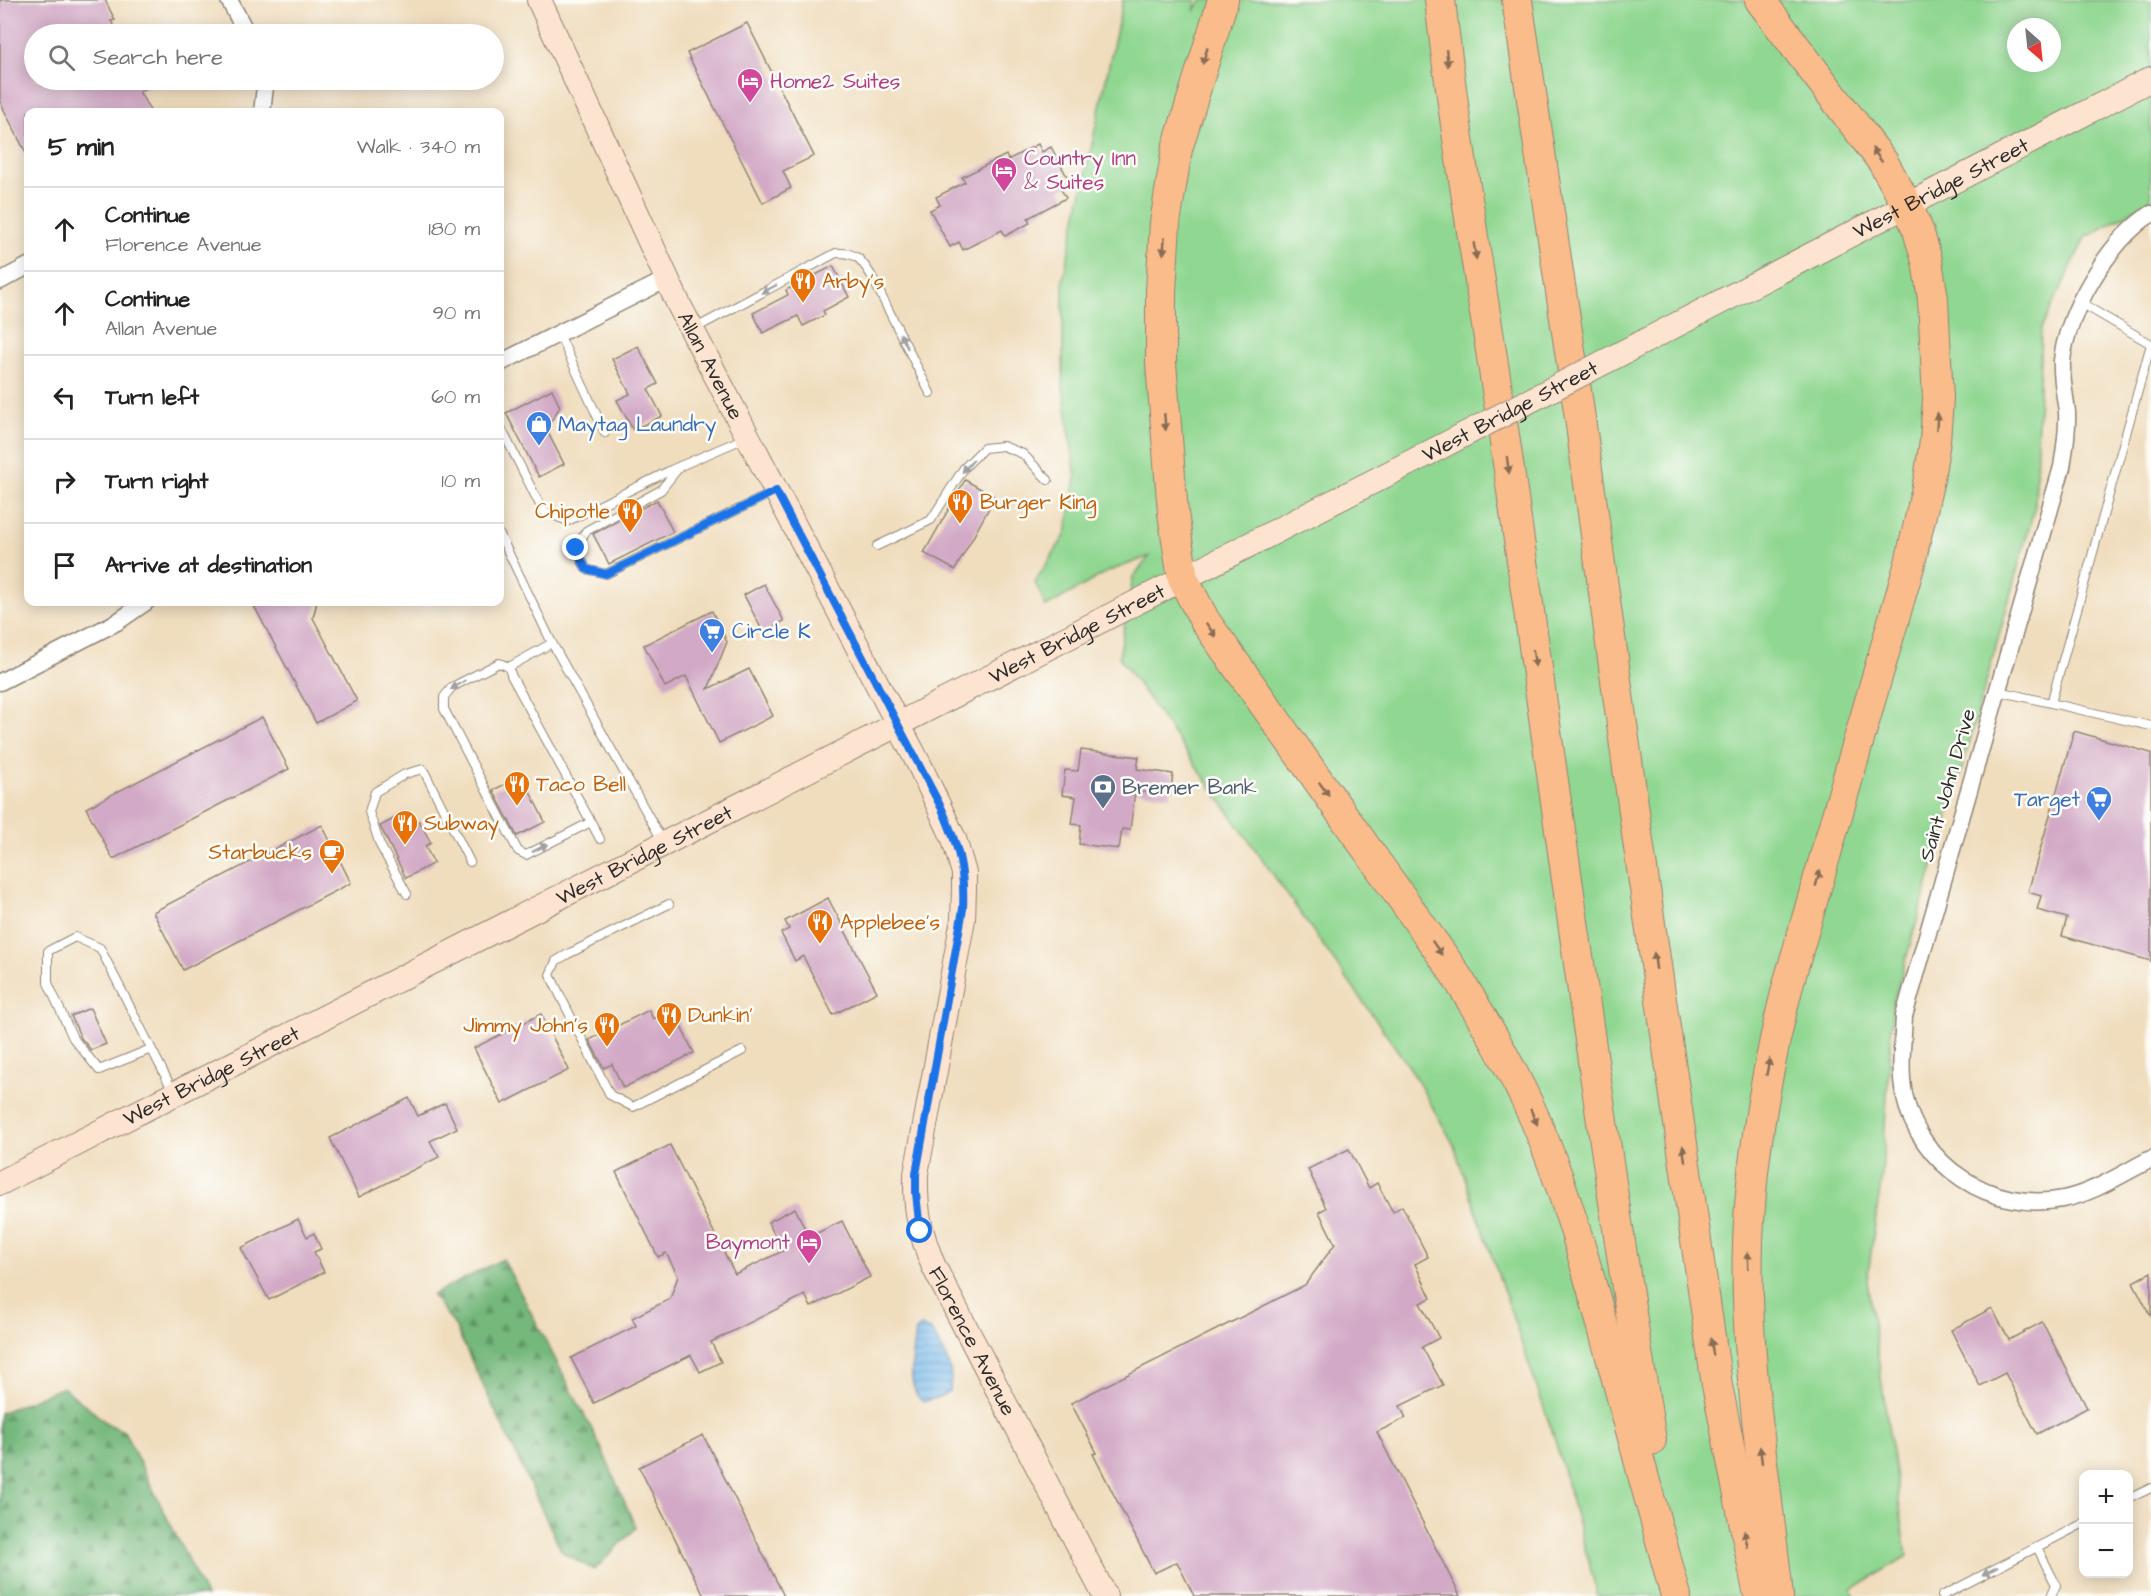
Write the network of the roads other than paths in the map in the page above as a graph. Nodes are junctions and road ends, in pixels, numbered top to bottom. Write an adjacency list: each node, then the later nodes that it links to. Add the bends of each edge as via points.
1 (229, 0): 7 (street)
2 (539, 0): 14 (main road, Allan Avenue)
3 (1223, 0): 30 (highway, one-way to 30, via 1177,148 1161,291 1161,363 1173,513)
4 (1440, 0): 56 (highway, one-way to 56, via 1621,1255 1658,1484)
5 (1517, 0): 57 (highway, one-way to 5, via 1717,1385)
6 (1760, 0): 11 (highway, one-way to 6, via 1883,162)
7 (242, 24)
8 (2151, 79): 11 (main road, West Bridge Street)
9 (264, 90): 10 (street)
10 (263, 108)
11 (1907, 205): 30 (main road, West Bridge Street, bridge); 58 (highway, one-way to 11, via 1753,1376 1748,1243 1752,1180 1772,1046 1910,563 1931,470 1938,399 1933,299 1927,261)
12 (2151, 214): 16 (street, Saint John Drive, via 2113,249)
13 (24, 268): 15 (street)
14 (667, 279): 17 (main road, Allan Avenue); 18 (street)
15 (0, 281)
16 (2081, 303): 19 (lane); 35 (street, Saint John Drive, via 2062,360 2067,436 2062,467)
17 (692, 330): 21 (lane, one-way to 17, via 871,275 853,253 836,253); 24 (main road, Allan Avenue)
18 (559, 333): 20 (street); 22 (lane)
19 (2151, 344): 36 (lane)
20 (504, 361)
21 (930, 393)
22 (605, 433)
23 (504, 434): 25 (lane, via 543,511 568,521)
24 (748, 437): 25 (lane); 27 (main road, Allan Avenue)
25 (680, 466): 27 (lane, via 661,490 586,531 576,548 586,569 606,574)
26 (1048, 480): 29 (lane, one-way to 29, via 1023,454 1003,446 984,448 964,468 931,520)
27 (776, 491): 37 (main road, Allan Avenue)
28 (504, 543): 32 (lane)
29 (877, 546)
30 (1183, 579): 37 (main road, West Bridge Street); 55 (highway, one-way to 55, via 1204,621 1450,966 1508,1063 1534,1117 1579,1243)
31 (140, 606): 34 (street, via 117,622)
32 (552, 643): 33 (lane); 41 (lane)
33 (509, 668): 39 (lane); 39 (lane, one-way to 39, via 499,663 452,687 444,697 444,709 518,852 526,855)
34 (0, 682)
35 (1998, 691): 36 (lane); 48 (street, Saint John Drive, via 1904,1016 1904,1096 1913,1122 1940,1161 1961,1179 2008,1199 2064,1199)
36 (2051, 703): 38 (lane)
37 (898, 724): 41 (main road, West Bridge Street); 54 (main road, Florence Avenue, via 946,819 964,873 963,919 916,1174 920,1231 934,1267)
38 (2151, 726)
39 (591, 822): 40 (lane)
40 (600, 838)
41 (665, 845): 47 (main road, West Bridge Street)
42 (470, 862): 43 (lane, via 423,769 405,774 375,792 369,812 380,845)
43 (407, 894)
44 (669, 904): 46 (lane, via 556,961 550,975 610,1095 633,1107)
45 (151, 1048): 45 (lane, via 100,948 75,937 48,951 48,983 73,1038 99,1070); 47 (lane)
46 (742, 1051)
47 (175, 1095): 49 (main road, West Bridge Street)
48 (2151, 1159)
49 (0, 1183)
50 (2151, 1488): 51 (lane)
51 (2133, 1497)
52 (2082, 1524): 53 (lane)
53 (2037, 1547): 59 (lane, one-way to 59); 60 (lane, via 2056,1585)
54 (1106, 1596)
55 (1676, 1596)
56 (1681, 1596)
57 (1759, 1596)
58 (1778, 1596)
59 (1942, 1596)
60 (2051, 1596)

